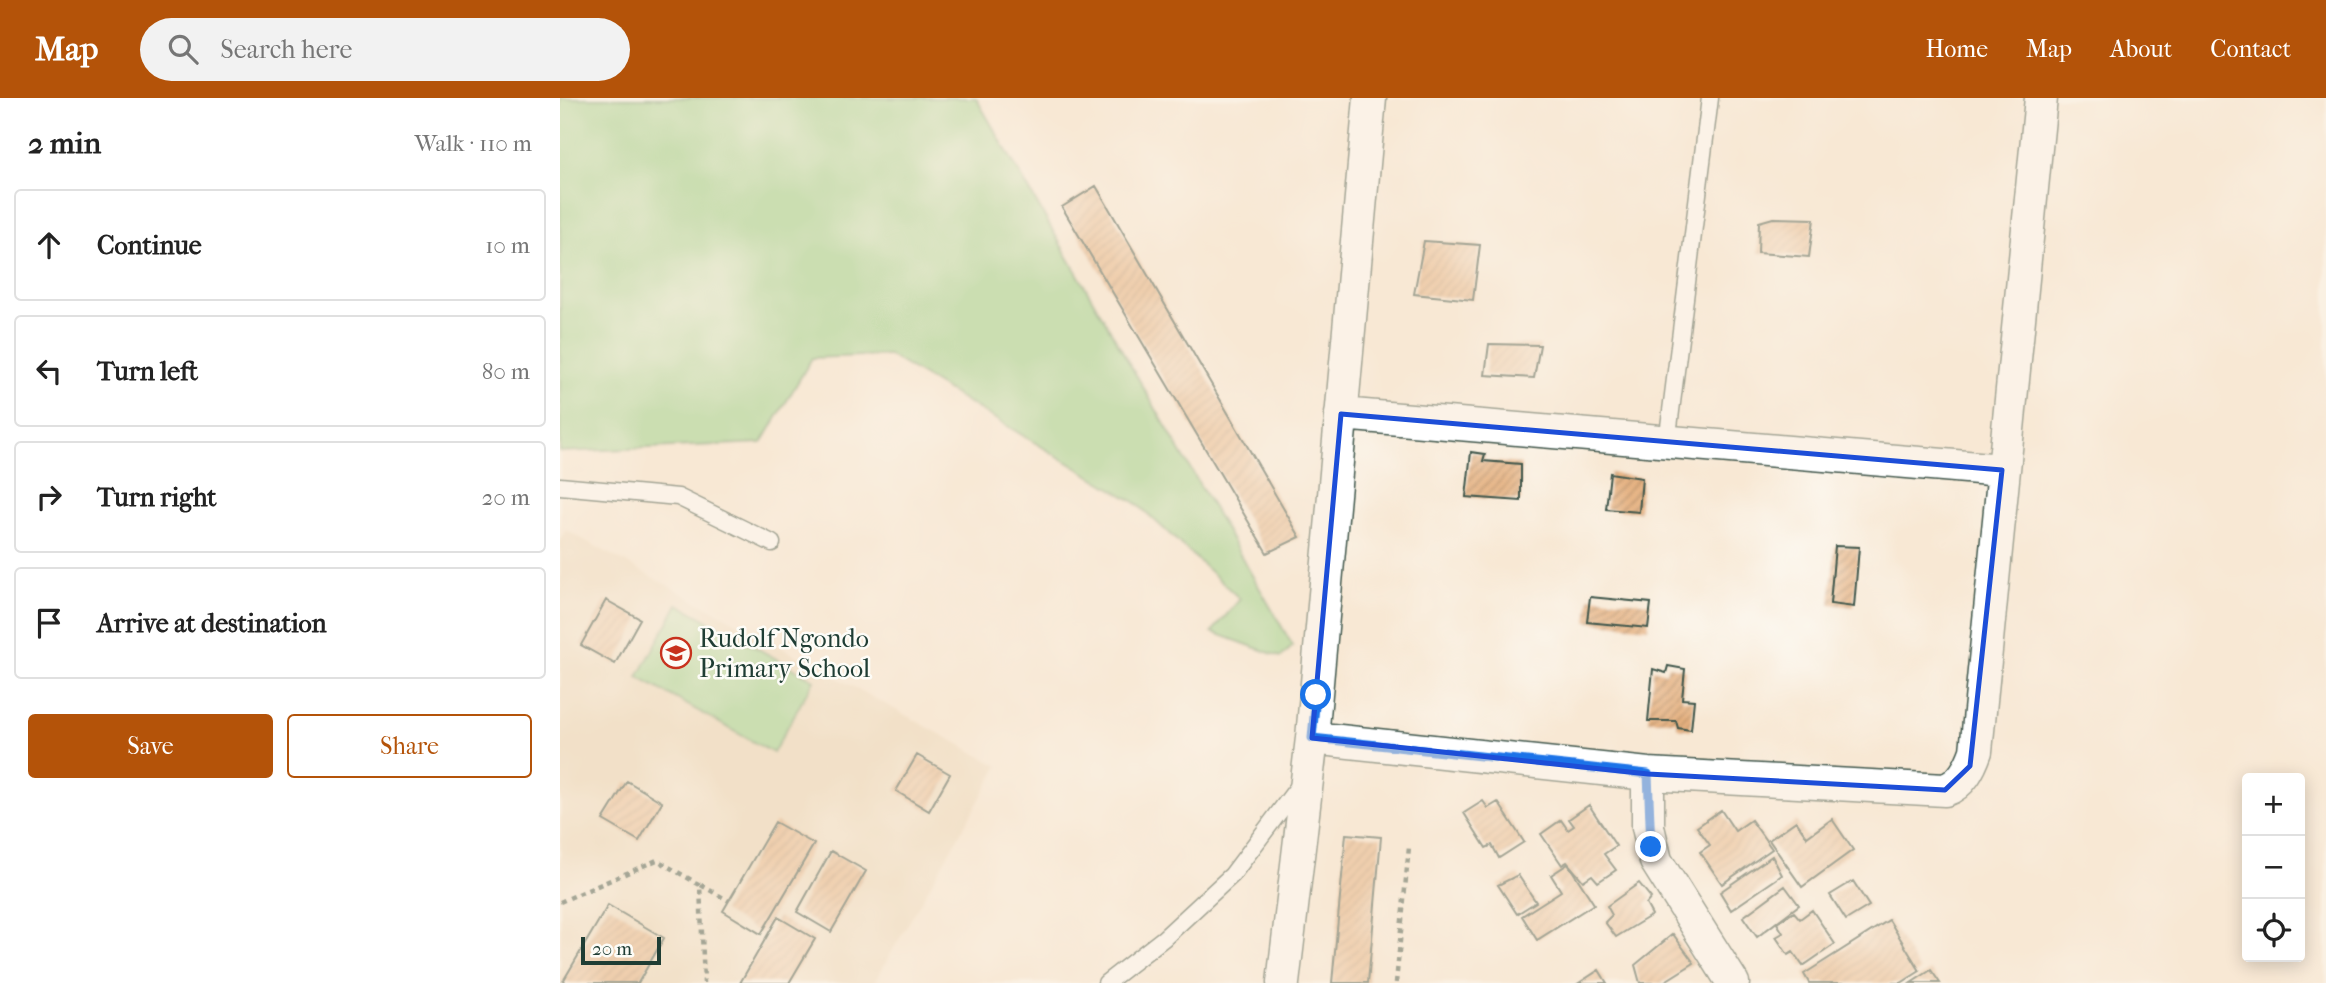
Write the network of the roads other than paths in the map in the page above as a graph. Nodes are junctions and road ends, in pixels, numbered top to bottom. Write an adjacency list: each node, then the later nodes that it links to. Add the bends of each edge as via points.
1 (1370, 98): 4 (street)
2 (1710, 98): 5 (lane)
3 (2041, 98): 6 (street)
4 (1341, 414): 5 (street); 9 (street)
5 (1667, 443): 6 (street)
6 (2002, 470): 11 (street, via 1976,751 1953,787)
7 (560, 486): 8 (lane, via 678,497)
8 (772, 543)
9 (1312, 738): 10 (street); 11 (street)
10 (1308, 773): 12 (lane, via 1232,875 1164,938); 13 (street)
11 (1648, 774): 14 (street, via 1648,827 1656,861)
12 (1106, 983)
13 (1283, 983)
14 (1732, 983)

